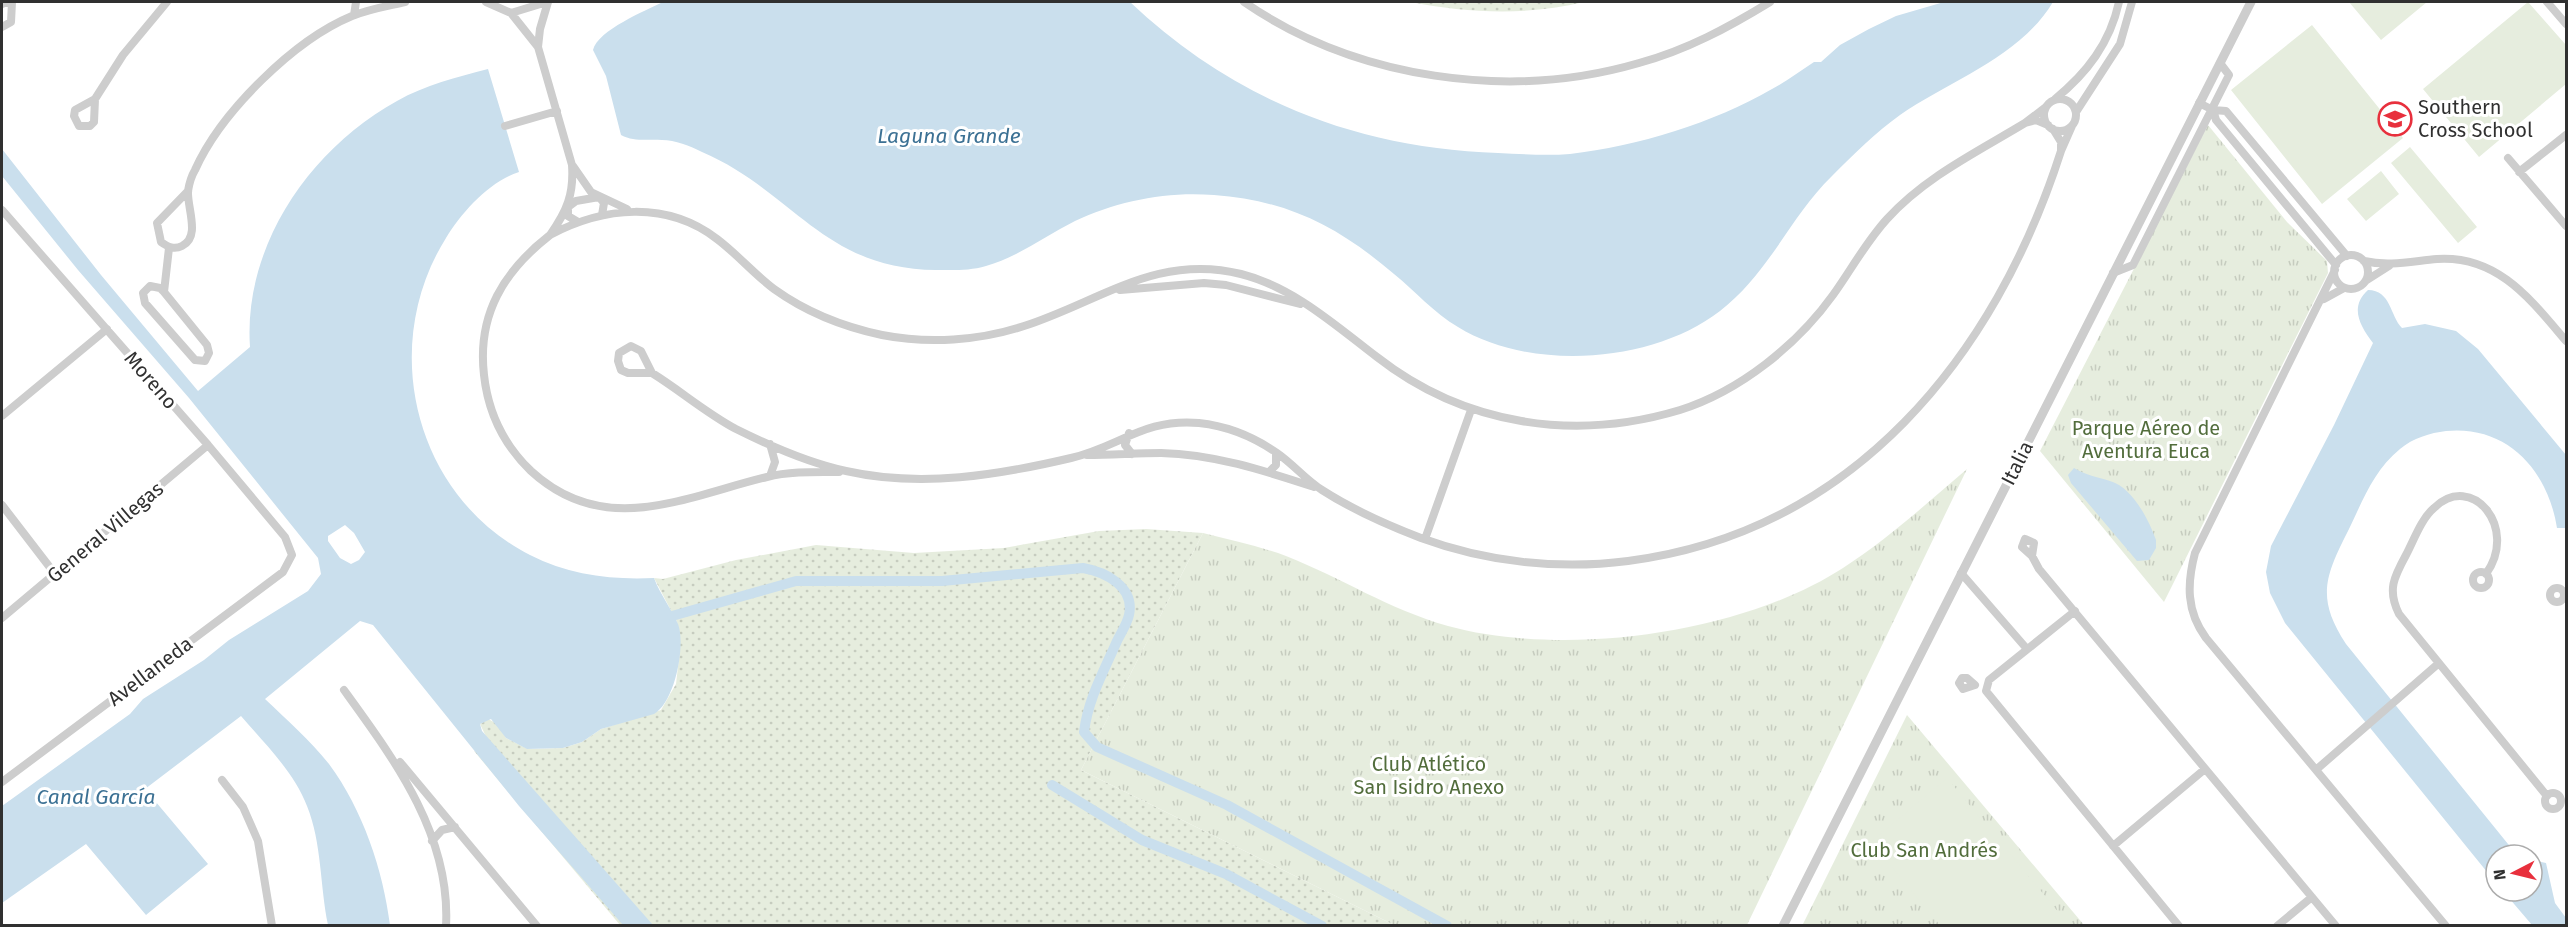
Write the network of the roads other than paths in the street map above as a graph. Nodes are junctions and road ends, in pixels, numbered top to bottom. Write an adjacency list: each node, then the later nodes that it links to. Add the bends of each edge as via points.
1 (7, 2): 14 (street)
2 (12, 2): 18 (street, via 11,22)
3 (167, 2): 21 (street, via 123,55)
4 (356, 2): 16 (street)
5 (405, 2): 16 (street)
6 (486, 2): 15 (street)
7 (547, 2): 15 (street); 19 (street)
8 (1244, 2): 9 (street, via 1285,27 1343,54 1427,74 1519,81 1579,76 1638,64 1721,31)
9 (1770, 2)
10 (2118, 2): 22 (street, via 2100,52)
11 (2132, 2): 27 (street, via 2120,44)
12 (2251, 2): 20 (street, Italia)
13 (2547, 2): 17 (street)
14 (2, 4)
15 (505, 7): 19 (street)
16 (354, 15): 37 (street, via 300,48 250,93 194,170)
17 (2566, 24)
18 (2, 27)
19 (538, 47): 26 (street)
20 (2220, 63): 23 (street, Italia); 25 (street, via 2229,75)
21 (95, 99)
22 (2055, 99): 24 (street); 27 (street, via 2066,100)
23 (2199, 104): 25 (street); 53 (street, Italia)
24 (2046, 106): 28 (street); 31 (street, via 2044,116)
25 (2213, 110): 39 (street, via 2226,111); 41 (street, via 2216,120); 53 (street, via 2133,265)
26 (557, 111): 30 (street); 35 (street)
27 (2076, 112): 29 (street)
28 (2025, 123): 31 (street, via 2036,120); 63 (street, via 1955,163 1905,201 1870,240 1810,323 1783,350 1727,388 1682,409 1596,426 1538,424)
29 (2073, 124): 31 (street, via 2066,129); 33 (street)
30 (505, 126)
31 (2050, 127): 33 (street, via 2061,142)
32 (2566, 135): 36 (street)
33 (2061, 151): 76 (street, via 2017,261 1966,346 1913,414 1833,485 1767,522 1719,541 1652,558 1579,564 1514,561)
34 (2508, 158): 36 (street)
35 (572, 165): 38 (street, via 583,184); 40 (street)
36 (2519, 172): 46 (street)
37 (188, 191): 48 (street, via 192,236 187,244); 48 (street, via 157,223 161,242)
38 (599, 197): 40 (street, via 576,201); 42 (street); 44 (street, via 604,203)
39 (2300, 200): 41 (street); 49 (street)
40 (568, 207): 45 (street, via 568,216); 47 (street)
41 (2289, 209): 52 (street)
42 (631, 211): 44 (street); 56 (street, via 672,217 697,226 796,303 850,327 883,335 947,340 990,335 1038,322)
43 (3, 214): 60 (street, Moreno)
44 (602, 215): 45 (street)
45 (578, 222): 47 (street)
46 (2566, 226)
47 (550, 235): 73 (street, via 511,270 484,333 484,375 491,411 523,463 584,503 621,509 664,506)
48 (169, 248): 57 (street)
49 (2347, 256): 50 (street); 52 (street)
50 (2364, 261): 51 (street); 54 (street)
51 (2396, 264): 54 (street); 61 (street, via 2457,259 2496,271 2524,292)
52 (2335, 267): 55 (street, via 2337,280); 58 (street)
53 (2113, 273): 79 (street, Italia)
54 (2367, 280): 55 (street, via 2354,289)
55 (2344, 288): 58 (street)
56 (1112, 291): 59 (street, via 1182,283 1226,285); 59 (street, via 1146,275 1217,270 1268,283)
57 (164, 292): 57 (street, via 150,286 143,298 195,360 205,361 207,345)
58 (2320, 302): 91 (street, via 2195,553 2189,593 2198,627)
59 (1309, 306): 63 (street, via 1402,376)
60 (107, 329): 64 (street); 67 (street, Moreno)
61 (2566, 341)
62 (652, 373): 62 (street, via 638,348 631,346 619,353 619,366 624,372); 66 (street, via 710,413)
63 (1471, 410): 76 (street)
64 (2, 416)
65 (1129, 434): 68 (street, via 1170,423 1214,425 1248,437); 69 (street, via 1125,444); 70 (street)
66 (770, 444): 71 (street); 73 (street, via 775,462)
67 (208, 445): 77 (street, Moreno, via 285,537); 81 (street, General Villegas)
68 (1276, 453): 72 (street, via 1276,465); 74 (street)
69 (1132, 454): 70 (street); 72 (street, via 1191,456)
70 (1083, 455): 71 (street, via 1022,470 962,478)
71 (847, 471): 73 (street)
72 (1269, 472): 74 (street)
73 (770, 476)
74 (1320, 489): 76 (street)
75 (2, 505): 81 (street)
76 (1425, 539)
77 (292, 555): 93 (street, Avellaneda, via 283,573)
78 (2032, 556): 82 (street)
79 (1961, 573): 84 (street); 102 (street, Italia)
80 (2486, 573): 85 (street, via 2498,541 2493,516 2469,499 2440,503 2429,513 2391,587 2399,614)
81 (55, 574): 83 (street, General Villegas)
82 (2075, 611): 84 (street); 90 (street)
83 (2, 618)
84 (2027, 649): 87 (street)
85 (2439, 663): 91 (street); 94 (street)
86 (1975, 685): 87 (street)
87 (1985, 686): 97 (street, via 1987,694)
88 (344, 690): 89 (street)
89 (387, 747): 95 (street); 96 (street, via 418,803)
90 (2205, 769): 97 (street); 98 (street)
91 (2317, 769): 106 (street)
92 (222, 780): 99 (street, via 243,807 258,841)
93 (2, 782)
94 (2547, 796)
95 (455, 827): 96 (street, via 442,830); 101 (street)
96 (432, 841): 100 (street, via 444,886)
97 (2113, 846): 103 (street)
98 (2312, 897): 104 (street); 105 (street)
99 (272, 926)
100 (446, 926)
101 (537, 926)
102 (1783, 926)
103 (2179, 926)
104 (2277, 926)
105 (2336, 926)
106 (2446, 926)

